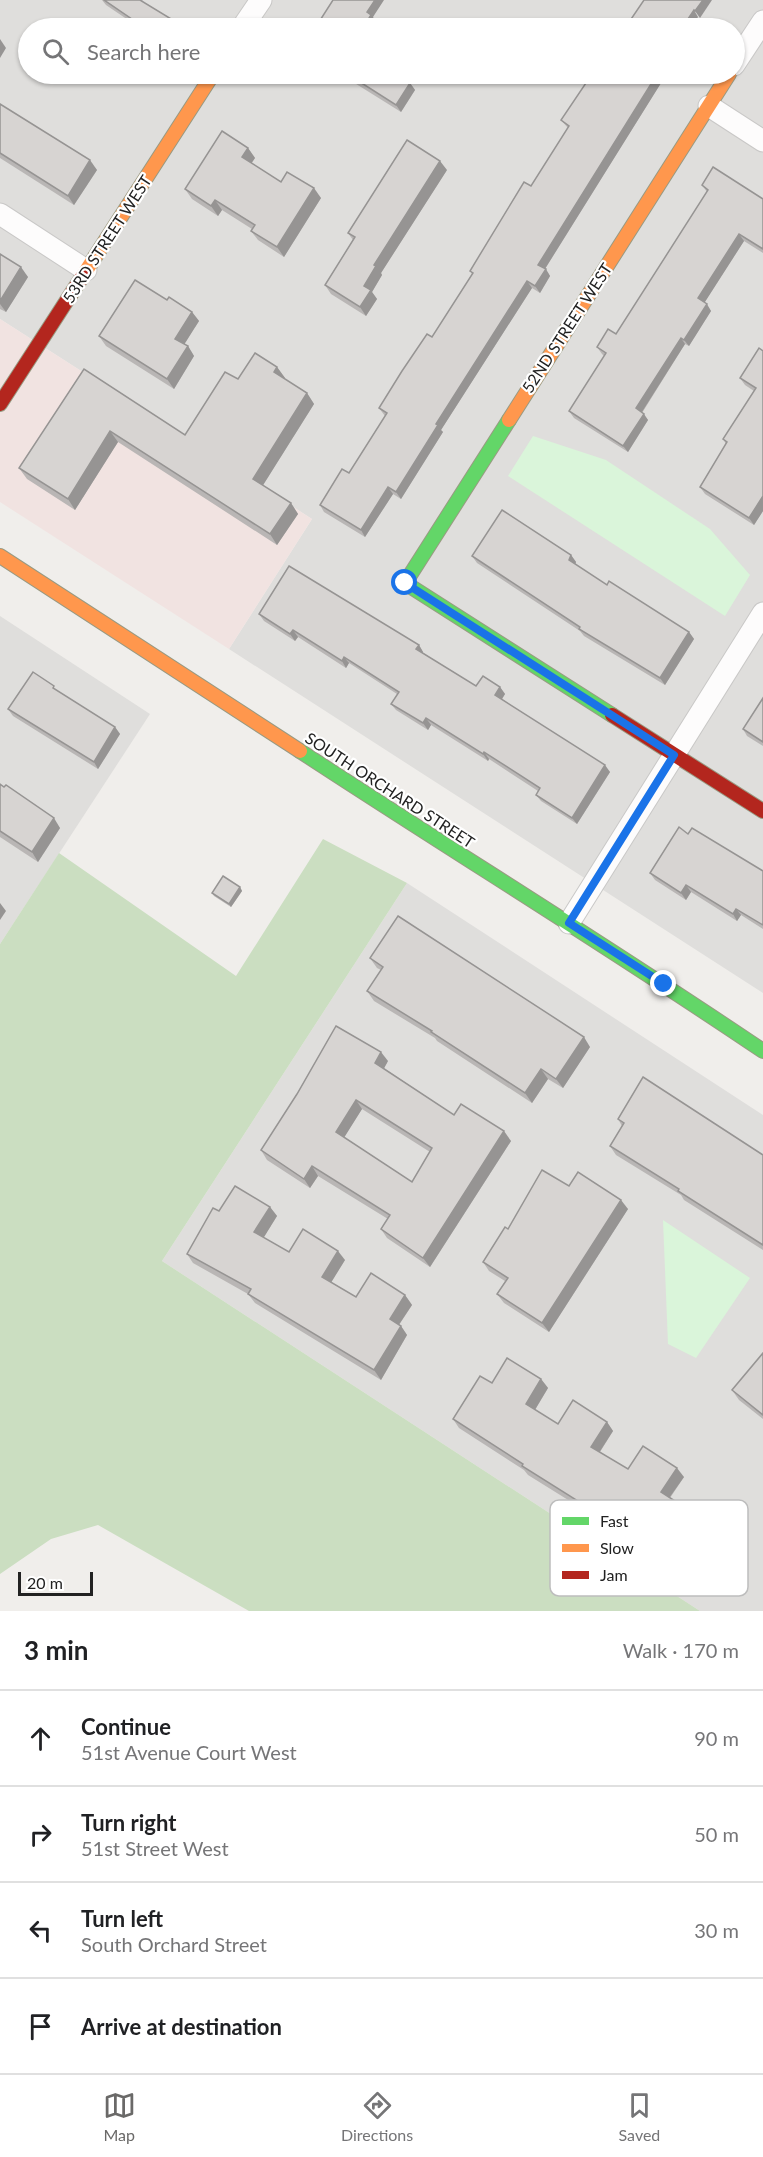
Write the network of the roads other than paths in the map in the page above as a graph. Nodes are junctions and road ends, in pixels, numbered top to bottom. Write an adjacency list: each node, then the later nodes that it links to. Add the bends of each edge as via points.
1 (261, 0): 2 (street)
2 (249, 18)
3 (763, 21): 4 (street)
4 (745, 50)
5 (207, 84): 10 (street, 53RD STREET WEST)
6 (723, 84): 7 (street, 52ND STREET WEST)
7 (709, 106): 8 (street); 14 (street, 52ND STREET WEST, via 405,583)
8 (763, 141)
9 (0, 214): 10 (street)
10 (86, 270): 11 (street, 53RD STREET WEST)
11 (0, 404)
12 (0, 556): 16 (street, SOUTH ORCHARD STREET)
13 (763, 613): 14 (street)
14 (674, 755): 15 (street); 16 (street)
15 (763, 811)
16 (569, 923): 17 (street, SOUTH ORCHARD STREET)
17 (763, 1051)

